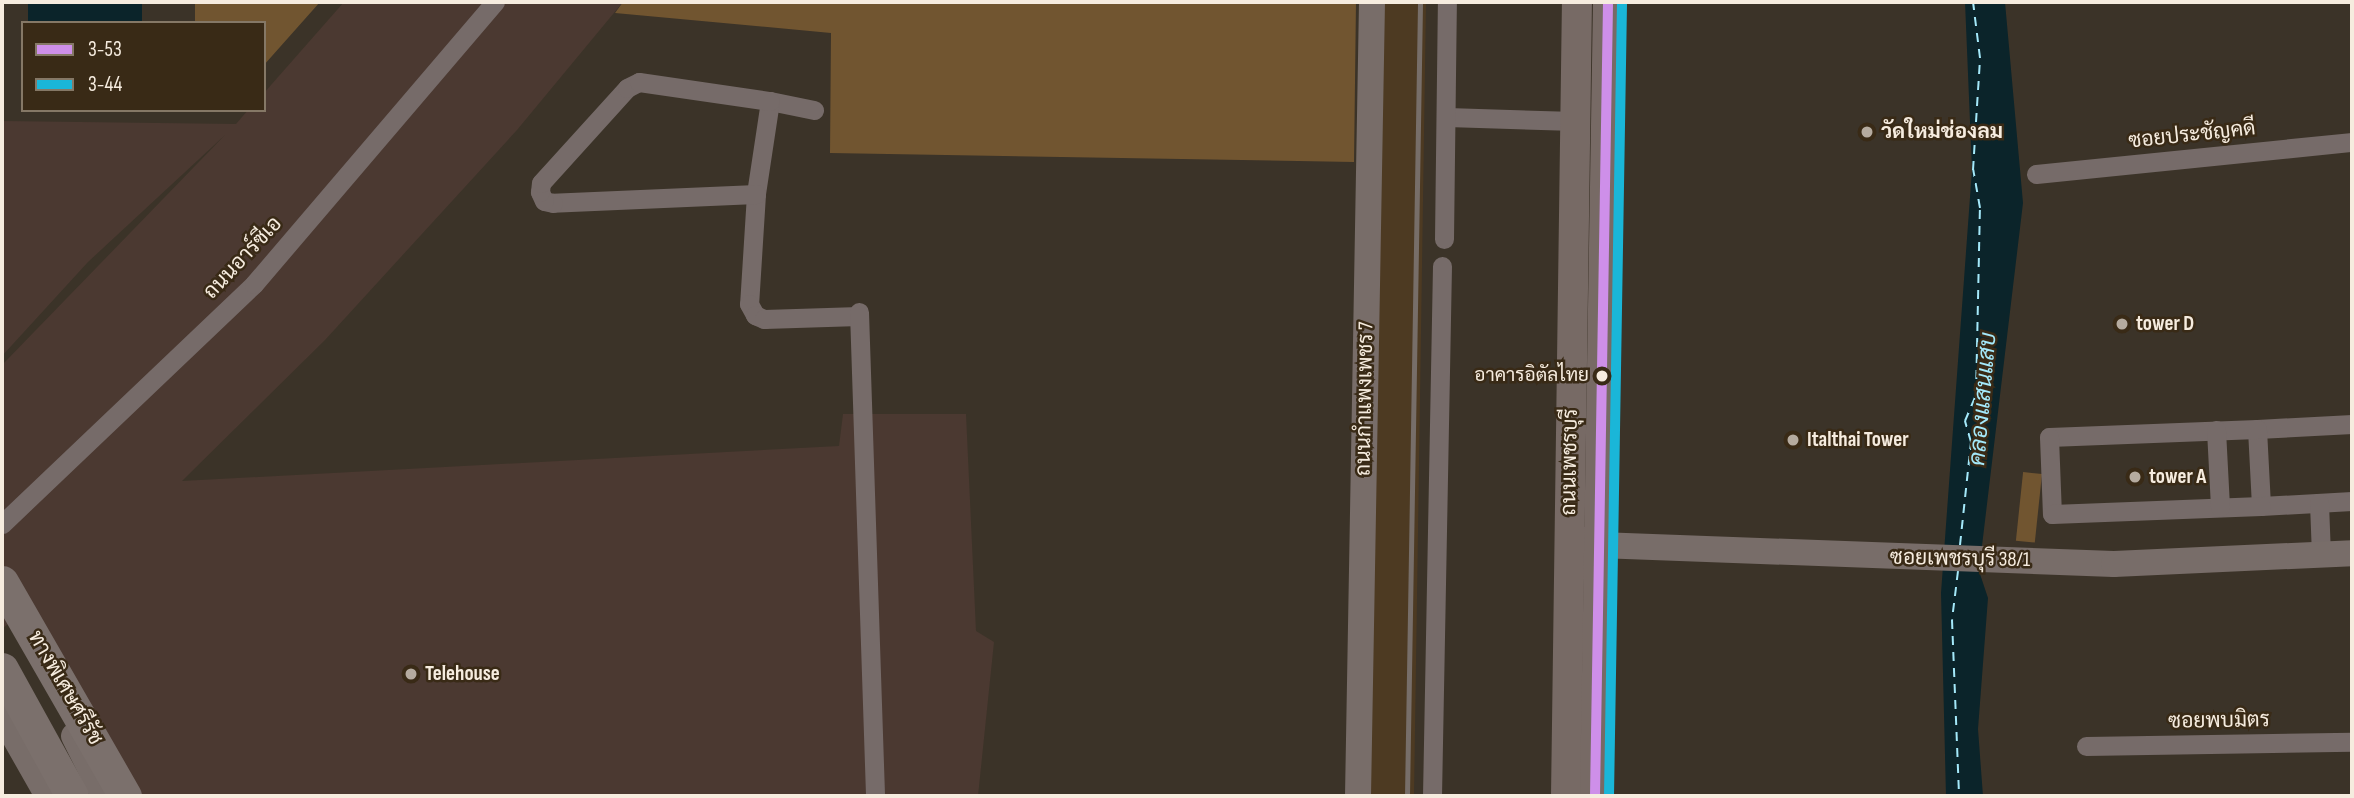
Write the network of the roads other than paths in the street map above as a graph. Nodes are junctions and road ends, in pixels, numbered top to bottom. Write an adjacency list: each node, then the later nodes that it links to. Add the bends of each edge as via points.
1 (495, 2): 23 (street, ถนนอาร์ซีเอ, via 254,284)
2 (1371, 2): 39 (street, ถนนกำแพงเพชร 7)
3 (1447, 2): 10 (street)
4 (1577, 2): 9 (main road, ถนนเพชรบุรี)
5 (1608, 2): 7 (main road, ถนนเพชรบุรี)
6 (770, 101): 8 (street); 13 (street); 13 (street, via 639,82 627,88 541,183 540,192 544,201 553,204)
7 (1606, 105): 9 (main road); 25 (main road, ถนนเพชรบุรี)
8 (814, 110)
9 (1575, 112): 10 (street); 24 (main road, ถนนเพชรบุรี)
10 (1447, 117): 14 (street)
11 (2352, 142): 12 (street, ซอยประชัญคดี)
12 (2036, 174)
13 (756, 194): 38 (street, via 748,282 755,315 764,319 859,314)
14 (1444, 239)
15 (1443, 266): 40 (street)
16 (2352, 424): 17 (street)
17 (2257, 429): 18 (street); 21 (street)
18 (2216, 430): 22 (street); 22 (street, via 2049,437 2052,514)
19 (2352, 501): 20 (street)
20 (2319, 503): 21 (street); 27 (street)
21 (2261, 506): 22 (street)
22 (2220, 507)
23 (2, 524)
24 (1569, 536): 25 (street, ซอยเพชรบุรี 38/1); 41 (main road, ถนนเพชรบุรี)
25 (1599, 545): 27 (street, ซอยเพชรบุรี 38/1, via 2128,564); 42 (main road, ถนนเพชรบุรี)
26 (2352, 553): 27 (street, ซอยเพชรบุรี 38/1)
27 (2321, 555)
28 (2, 582): 37 (highway, ทางพิเศษศรีรัช)
29 (2, 610): 36 (street)
30 (2, 669): 35 (highway)
31 (2, 715): 34 (street)
32 (2352, 742): 33 (street, ซอยพบมิตร)
33 (2086, 746)
34 (48, 796)
35 (72, 796)
36 (104, 796)
37 (125, 796)
38 (875, 796)
39 (1358, 796)
40 (1432, 796)
41 (1566, 796)
42 (1595, 796)

